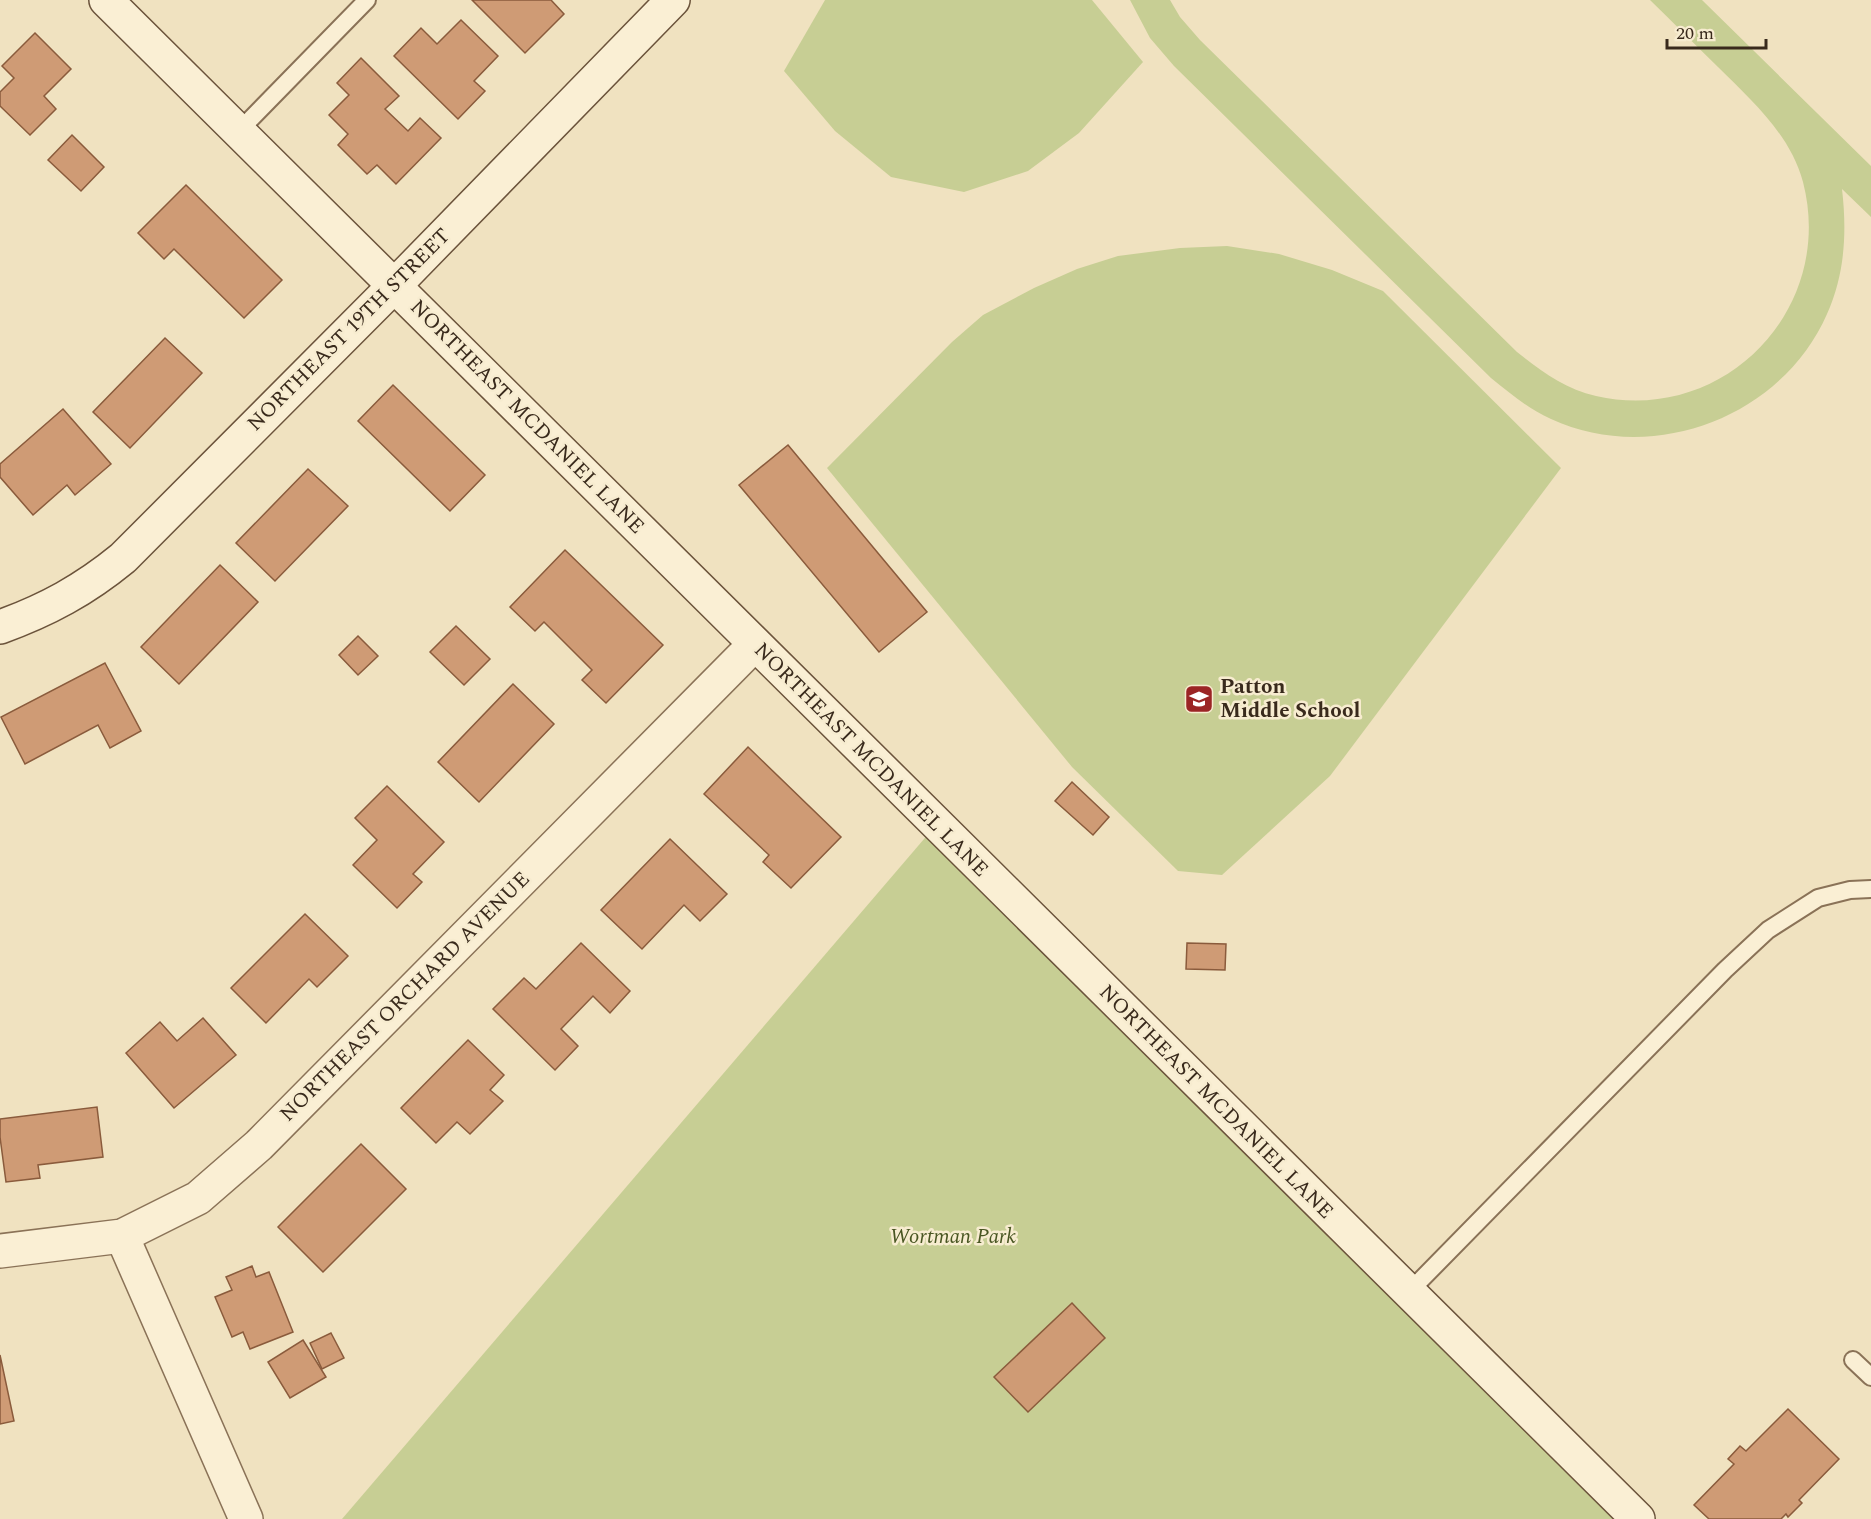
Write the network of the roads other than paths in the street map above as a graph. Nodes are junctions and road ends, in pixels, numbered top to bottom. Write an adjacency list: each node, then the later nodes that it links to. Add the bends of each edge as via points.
1 (106, 0): 4 (street, NORTHEAST MCDANIEL LANE)
2 (367, 0): 4 (lane)
3 (674, 0): 5 (street, NORTHEAST 19TH STREET)
4 (239, 131): 5 (street, NORTHEAST MCDANIEL LANE)
5 (395, 285): 6 (street, NORTHEAST 19TH STREET, via 123,558 75,592); 7 (street, NORTHEAST MCDANIEL LANE)
6 (0, 627)
7 (754, 645): 9 (street, NORTHEAST ORCHARD AVENUE, via 259,1145 198,1198); 11 (street, NORTHEAST MCDANIEL LANE)
8 (1871, 889): 11 (lane, via 1818,898 1763,935)
9 (122, 1236): 10 (street, NORTHEAST ORCHARD AVENUE); 14 (street)
10 (0, 1251)
11 (1408, 1293): 15 (street, NORTHEAST MCDANIEL LANE)
12 (1853, 1360): 13 (lane)
13 (1871, 1377)
14 (246, 1519)
15 (1638, 1519)

